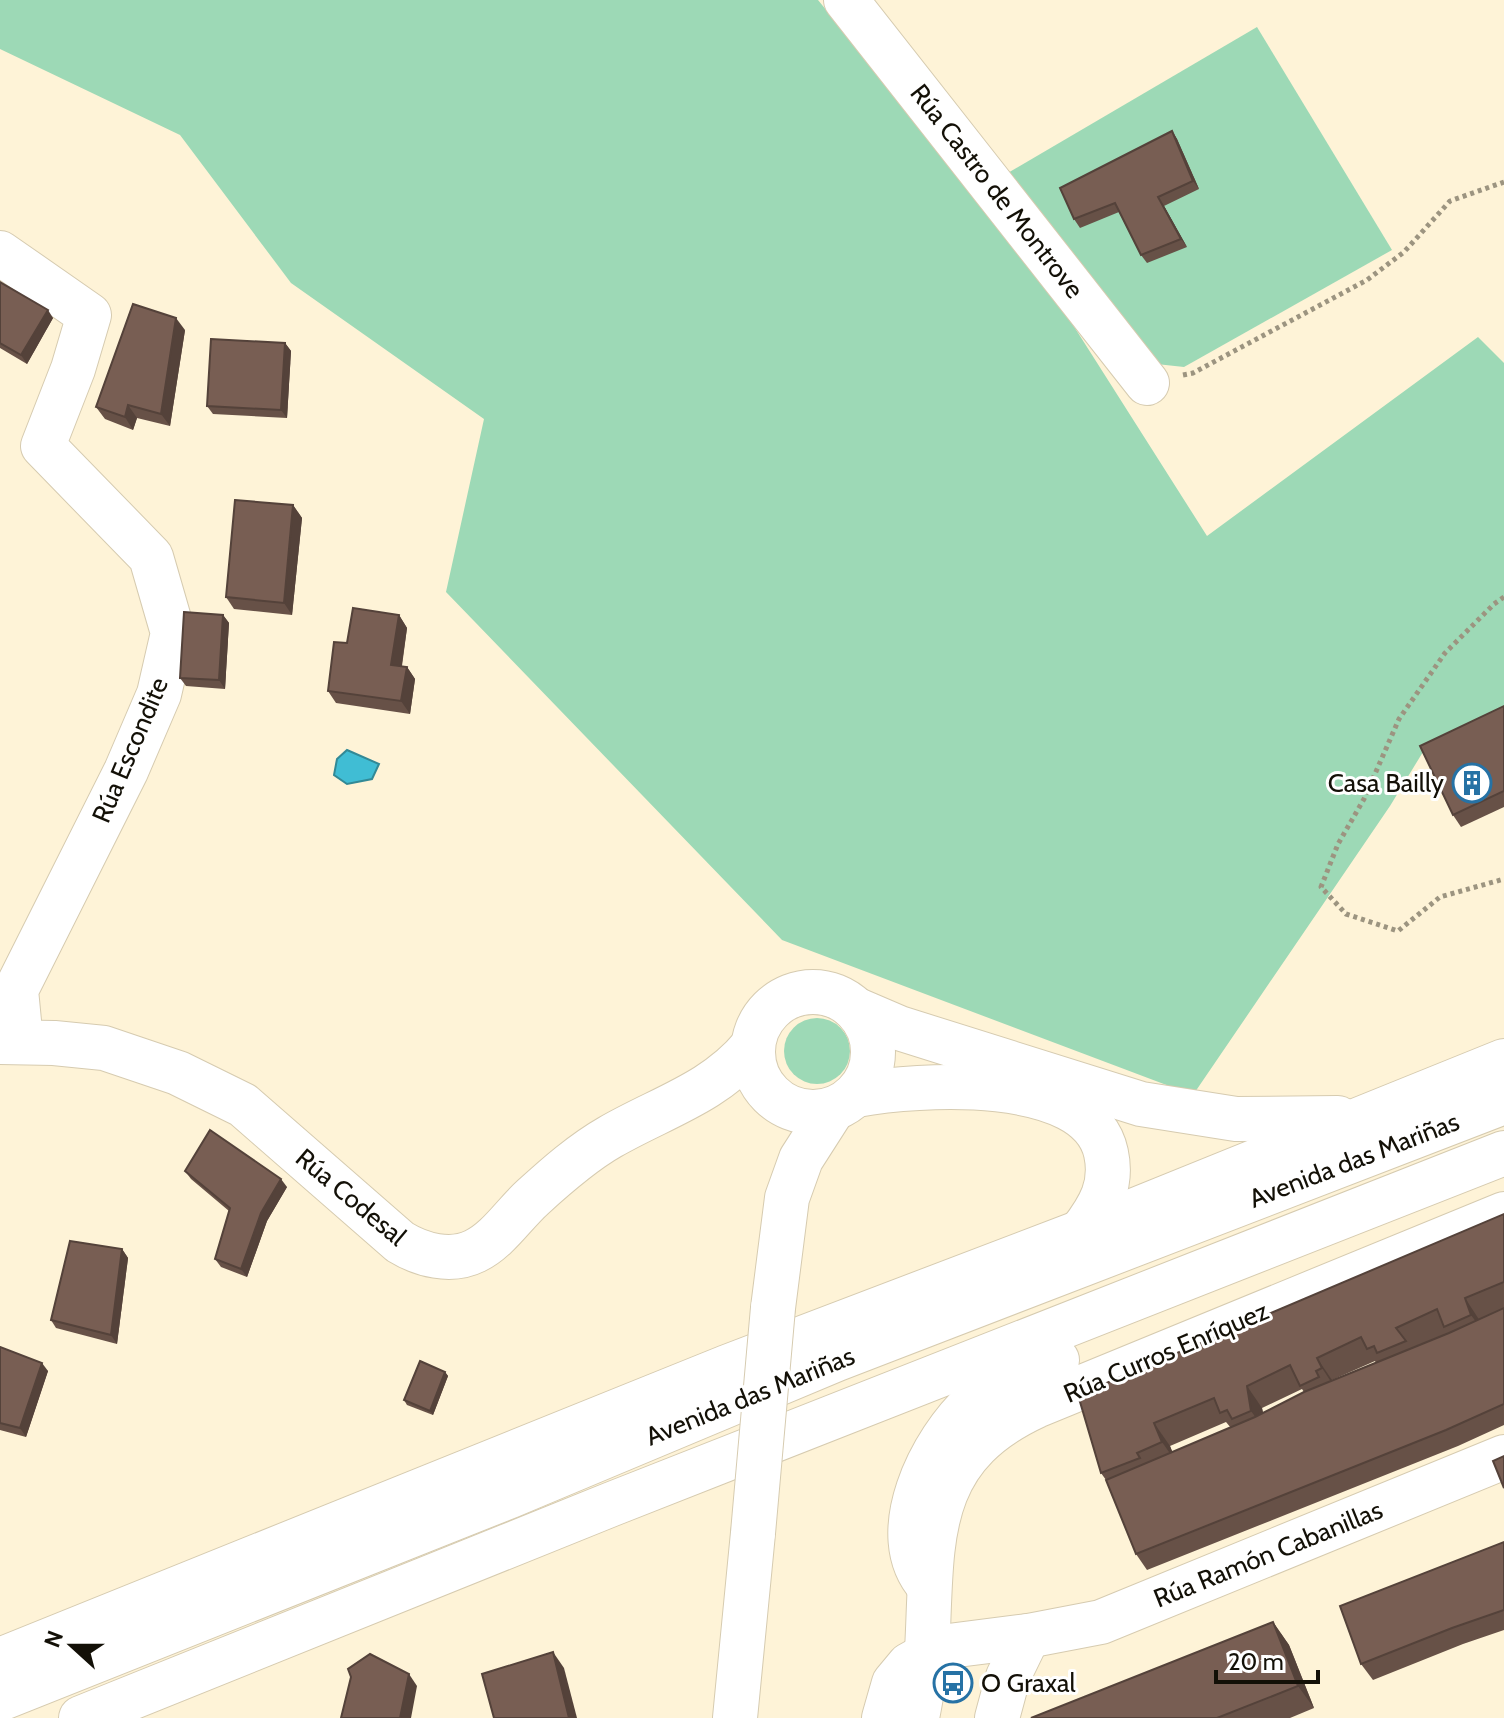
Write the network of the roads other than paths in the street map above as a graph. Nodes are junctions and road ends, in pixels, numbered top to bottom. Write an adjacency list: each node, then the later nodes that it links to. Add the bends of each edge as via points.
1 (846, 0): 3 (main road, Rúa Castro de Montrove)
2 (0, 253): 5 (main road, Rúa Escondite, via 89,315 43,446 151,557 173,633 159,694 126,771 16,990)
3 (1147, 383)
4 (857, 1010): 6 (main road, via 827,993 792,994 765,1015); 8 (main road, via 1141,1104 1188,1113 1236,1119 1333,1119); 10 (main road, via 873,1043 873,1062 866,1080)
5 (10, 1042): 12 (main road, Rúa Codesal, via 104,1048 178,1073 243,1105 400,1242 433,1255 456,1257 476,1251 566,1168 607,1138)
6 (752, 1047): 9 (main road, via 756,1071); 12 (main road, Rúa Codesal, via 705,1090)
7 (1504, 1061): 8 (main road)
8 (1421, 1095): 17 (main road)
9 (773, 1100): 10 (main road, via 815,1112); 12 (main road, Rúa Codesal); 16 (main road)
10 (844, 1102): 16 (main road, via 801,1159); 17 (main road, via 913,1086 962,1086 1004,1090 1079,1113 1103,1139 1109,1170 1100,1207)
11 (1504, 1102): 23 (main road, Avenida das Mariñas, via 837,1359)
12 (676, 1104)
13 (1504, 1153): 14 (main road, Avenida das Mariñas)
14 (1446, 1176): 19 (main road, via 1360,1232 1023,1374 975,1402 951,1429 917,1493 909,1548 918,1574); 24 (main road, Avenida das Mariñas)
15 (1504, 1214): 19 (main road, Rúa Curros Enríquez, via 1011,1418 978,1443 940,1503)
16 (781, 1229): 25 (main road, bridge)
17 (1081, 1232): 22 (main road, via 727,1367)
18 (1504, 1457): 20 (main road, Rúa Ramón Cabanillas, via 1101,1622)
19 (929, 1586): 20 (main road, Rúa Ramón Cabanillas, via 990,1626); 21 (main road, Rúa Curros Enríquez)
20 (1028, 1636): 21 (main road, via 941,1647); 28 (main road, via 1008,1677)
21 (927, 1655): 26 (main road, via 909,1665 894,1683); 27 (main road, Rúa Curros Enríquez)
22 (0, 1660)
23 (0, 1699)
24 (81, 1718)
25 (735, 1718)
26 (884, 1718)
27 (917, 1718)
28 (997, 1718)

